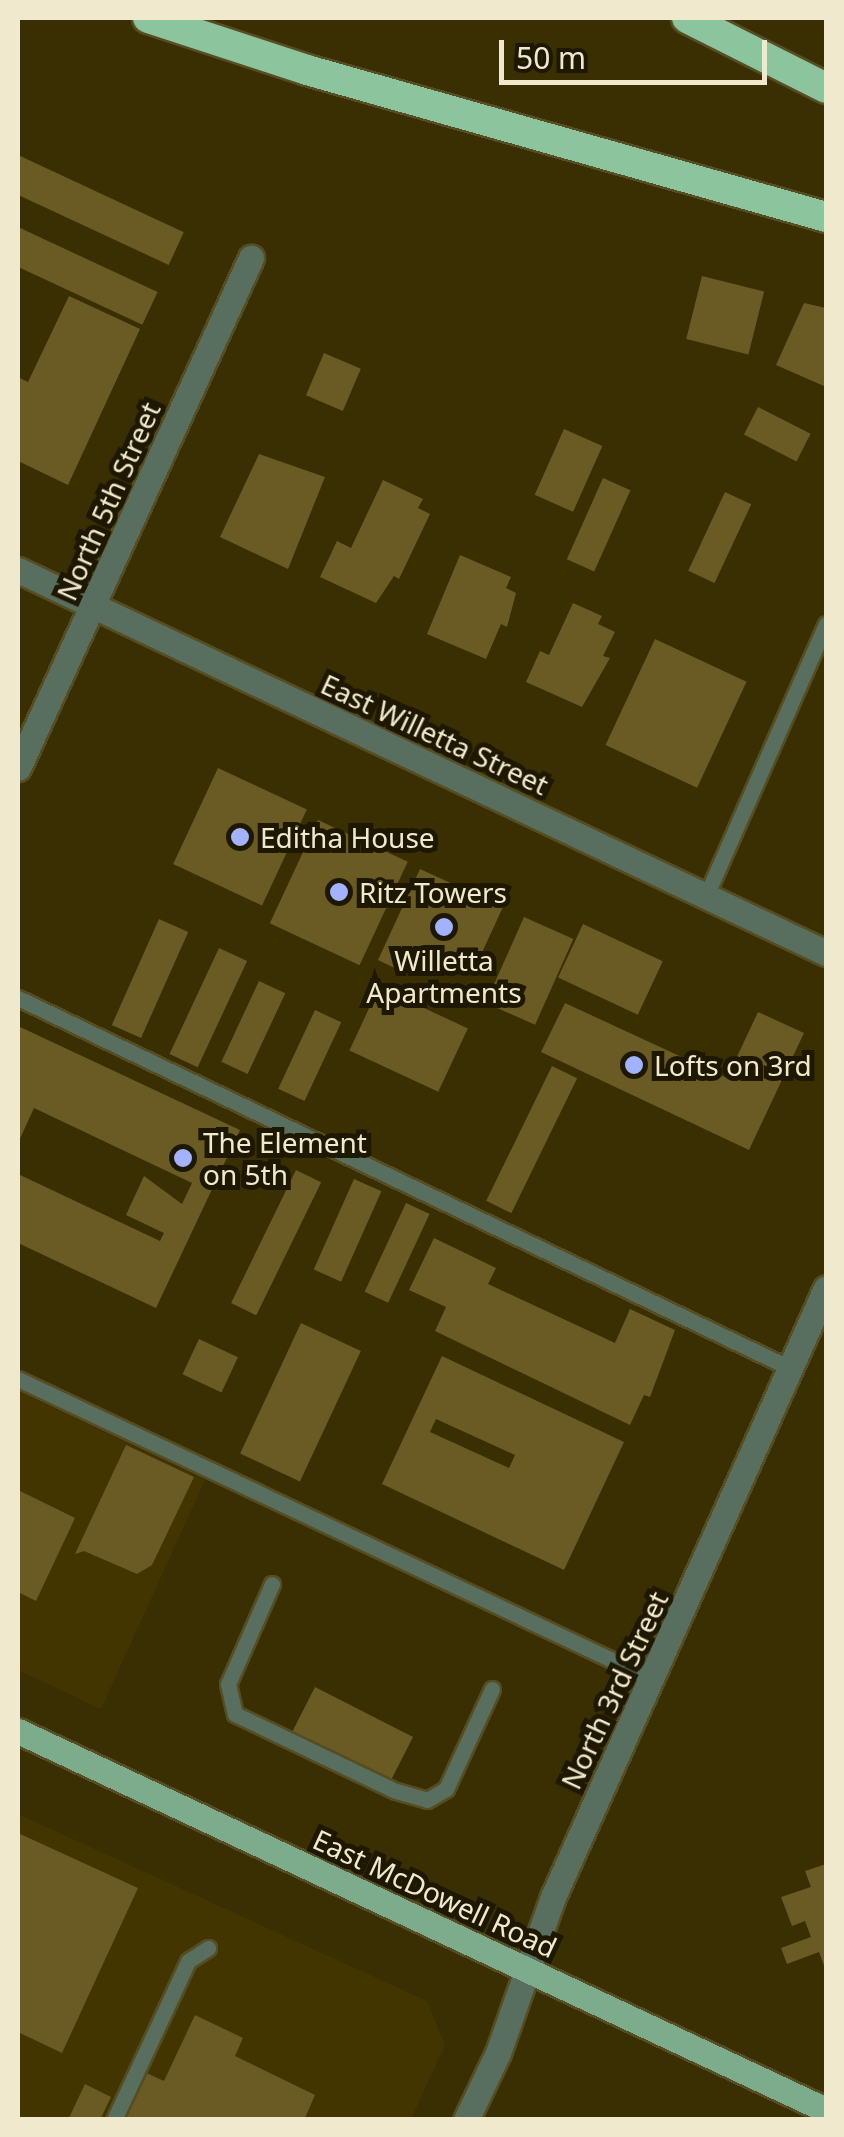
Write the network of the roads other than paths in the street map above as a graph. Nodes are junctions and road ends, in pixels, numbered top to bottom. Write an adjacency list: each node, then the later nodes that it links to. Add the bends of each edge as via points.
1 (148, 18): 4 (highway)
2 (686, 18): 3 (highway)
3 (826, 88)
4 (826, 218)
5 (251, 258): 7 (street, North 5th Street)
6 (18, 570): 7 (street, East Willetta Street)
7 (94, 606): 9 (street, North 5th Street); 10 (street, East Willetta Street)
8 (826, 624): 10 (lane)
9 (18, 768)
10 (706, 896): 11 (street, East Willetta Street)
11 (826, 953)
12 (18, 998): 14 (lane)
13 (826, 1288): 14 (street, North 3rd Street)
14 (792, 1369): 17 (street, North 3rd Street)
15 (18, 1379): 17 (lane)
16 (272, 1584): 18 (lane, via 228,1684 235,1714 396,1791 427,1800 446,1789)
17 (652, 1679): 21 (street, North 3rd Street)
18 (492, 1689)
19 (18, 1731): 21 (main road, East McDowell Road)
20 (208, 1948): 23 (lane, via 188,1961)
21 (523, 1968): 22 (main road, East McDowell Road); 24 (street, North 3rd Street, via 498,2053)
22 (826, 2110)
23 (114, 2120)
24 (466, 2120)

